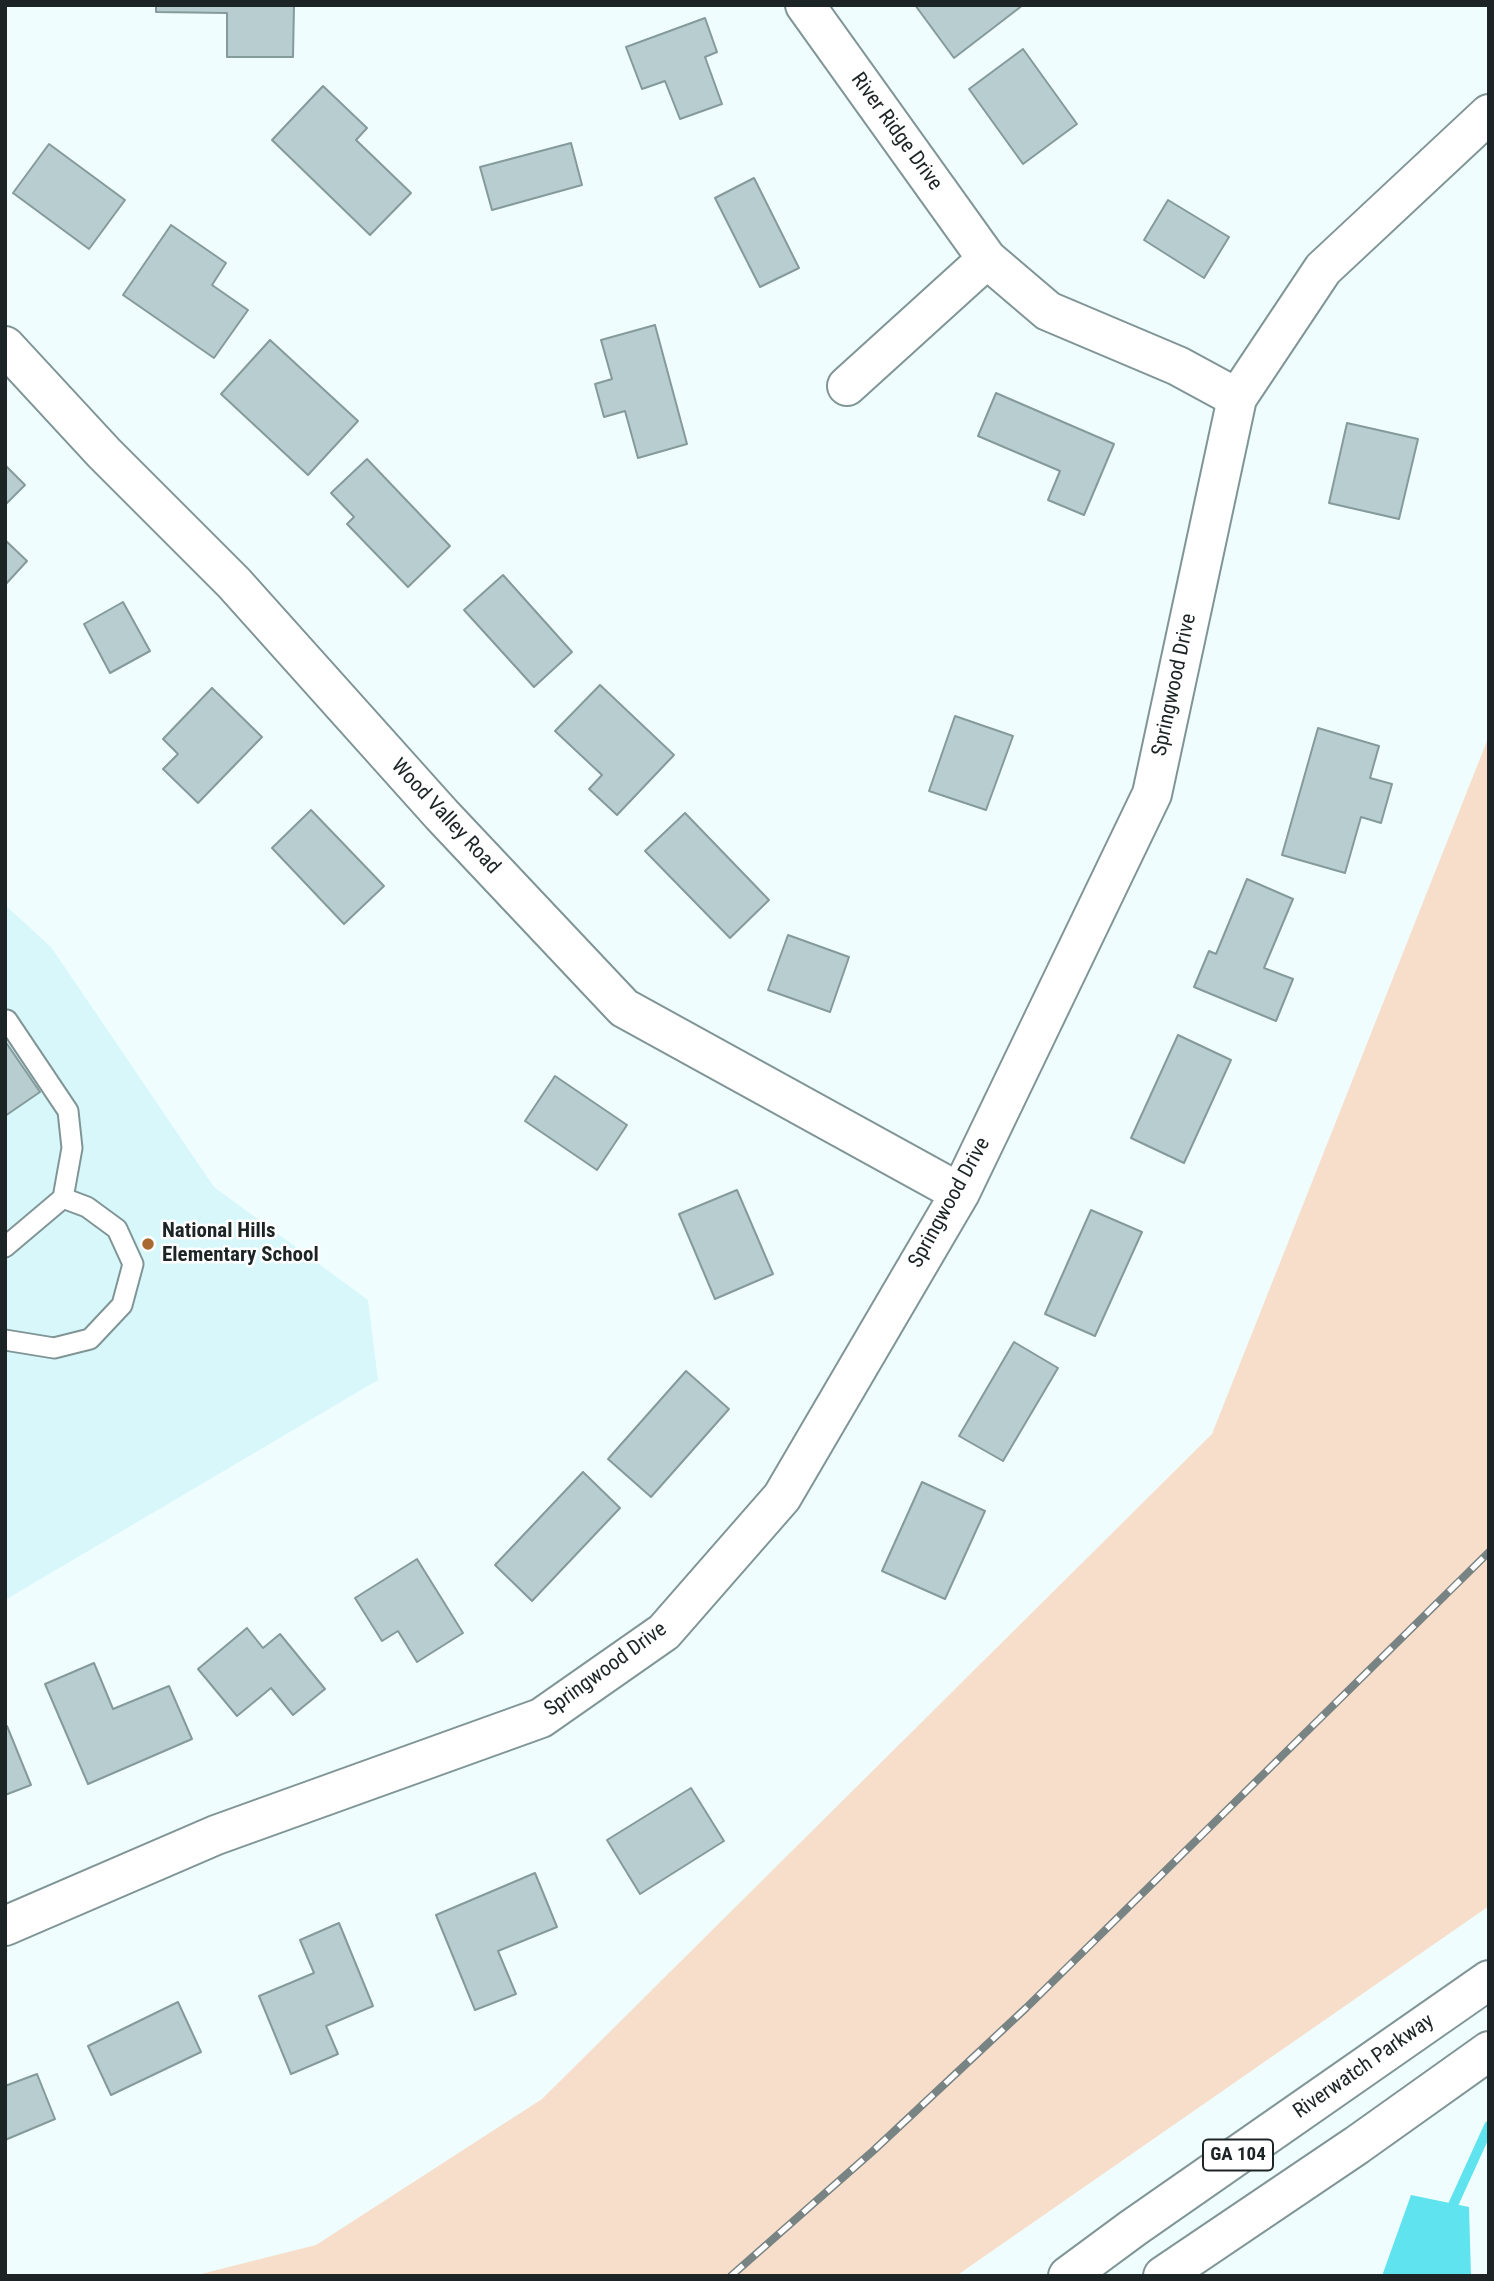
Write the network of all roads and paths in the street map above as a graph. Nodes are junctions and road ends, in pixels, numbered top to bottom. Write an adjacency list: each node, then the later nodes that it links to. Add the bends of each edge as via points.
1 (805, 5): 3 (street, River Ridge Drive)
2 (1489, 114): 6 (street, Springwood Drive, via 1323,269)
3 (987, 259): 5 (street); 6 (street, River Ridge Drive, via 1048,311 1178,366)
4 (5, 346): 8 (street, Wood Valley Road, via 234,583 624,1009)
5 (846, 386)
6 (1237, 398): 8 (street, Springwood Drive, via 1152,794)
7 (7, 1020): 9 (lane, via 68,1111 72,1148)
8 (960, 1193): 12 (street, Springwood Drive, via 782,1497 664,1632 541,1718 216,1835)
9 (63, 1198): 10 (lane); 11 (lane, via 87,1207 117,1229 133,1264 122,1305 90,1339 54,1348)
10 (5, 1247)
11 (5, 1340)
12 (5, 1926)
13 (1489, 1980): 15 (street, Riverwatch Parkway / GA 104)
14 (1489, 2052): 16 (street, GA 104)
15 (1068, 2276)
16 (1163, 2276)

